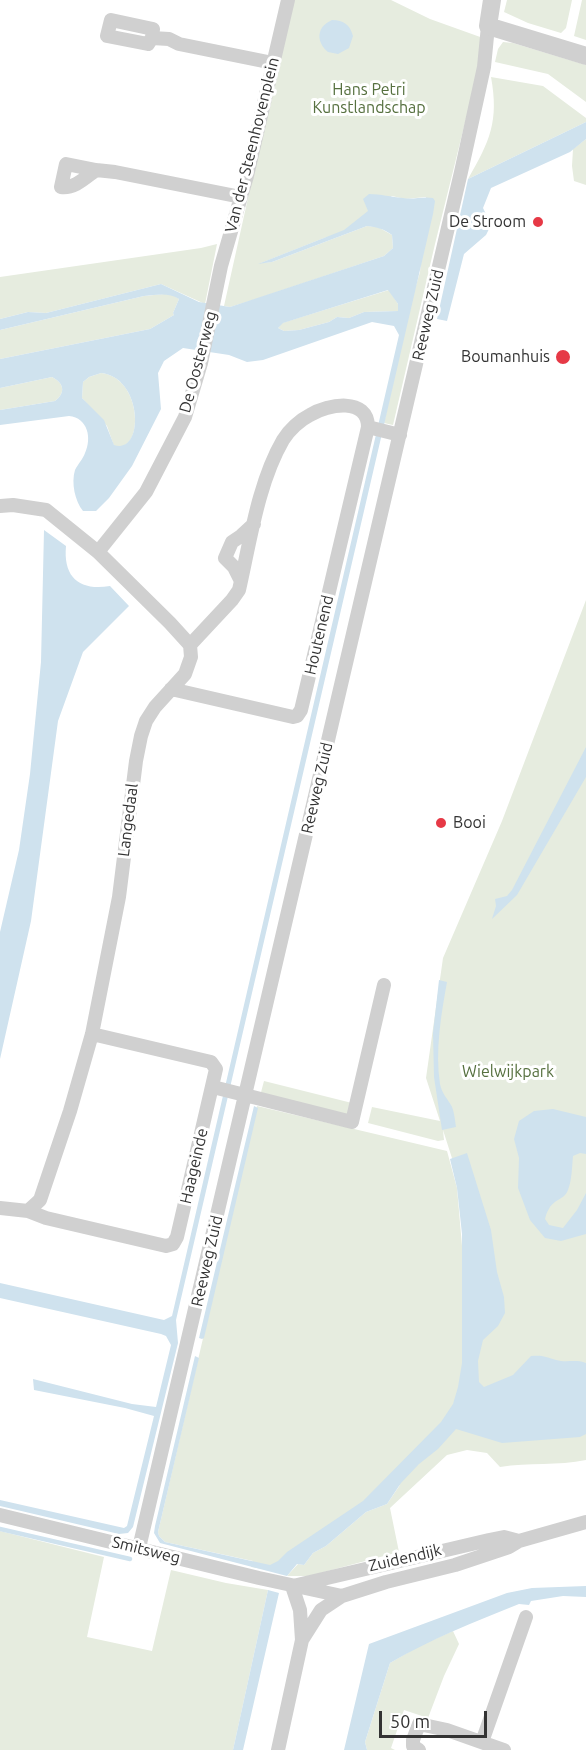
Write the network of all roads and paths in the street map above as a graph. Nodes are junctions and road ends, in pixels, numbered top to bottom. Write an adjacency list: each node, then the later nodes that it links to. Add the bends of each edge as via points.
1 (288, 0): 6 (street, Van der Steenhovenplein)
2 (492, 0): 3 (street)
3 (488, 26): 5 (street); 11 (street, Reeweg Zuid, via 475,108)
4 (152, 38): 6 (street)
5 (586, 56)
6 (273, 63): 8 (street, Van der Steenhovenplein)
7 (96, 170): 8 (street)
8 (241, 197): 9 (street, Van der Steenhovenplein)
9 (216, 291): 14 (street, De Oosterweg, via 185,417 146,492)
10 (368, 428): 11 (street); 13 (street, via 363,411 354,406 320,410 299,422 271,462); 17 (street, Houtenend, via 297,716)
11 (395, 434): 21 (street, Reeweg Zuid)
12 (0, 506): 14 (street, via 46,510)
13 (254, 524): 15 (street); 15 (street, via 232,542 225,558)
14 (98, 552): 16 (street)
15 (241, 582): 16 (street, via 232,600)
16 (190, 645): 17 (street, Langedaal, via 189,666)
17 (171, 689): 19 (street, Langedaal, via 146,721 141,736 119,897)
18 (384, 985): 21 (street, via 352,1122)
19 (92, 1034): 20 (street, Haageinde, via 211,1062 216,1069); 23 (street, Langedaal, via 43,1192)
20 (216, 1087): 21 (street); 23 (street, Haageinde, via 173,1244 166,1246)
21 (240, 1094): 27 (street, Reeweg Zuid)
22 (0, 1208): 23 (street)
23 (28, 1211)
24 (0, 1515): 27 (street, Smitsweg)
25 (586, 1522): 26 (street, Zuidendijk)
26 (519, 1541): 28 (street, Zuidendijk, via 504,1537); 29 (street, Zuidendijk)
27 (139, 1548): 28 (street, Smitsweg)
28 (292, 1586): 29 (street, Zuidendijk); 31 (street, Zuidendijk, via 300,1610)
29 (342, 1596): 31 (street, Zuidendijk, via 321,1611)
30 (526, 1617): 32 (street)
31 (302, 1640): 33 (street, Zuidendijk)
32 (482, 1742): 34 (street, via 419,1724 413,1740 413,1746); 35 (street)
33 (278, 1750)
34 (419, 1750)
35 (504, 1750)

